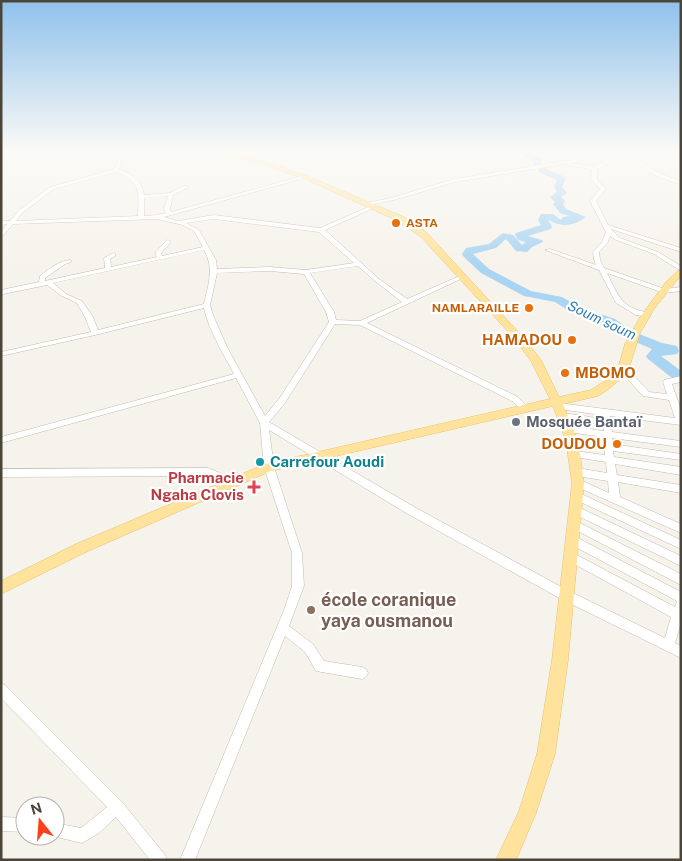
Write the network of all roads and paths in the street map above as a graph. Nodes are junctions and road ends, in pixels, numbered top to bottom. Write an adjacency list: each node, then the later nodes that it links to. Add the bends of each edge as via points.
1 (49, 190): 14 (street)
2 (139, 190): 9 (street)
3 (179, 190): 8 (street)
4 (255, 190): 11 (street)
5 (336, 190): 10 (main road)
6 (422, 190): 10 (street)
7 (602, 190): 17 (street, via 593,201)
8 (171, 194): 9 (street); 11 (street, via 166,209)
9 (141, 197): 12 (street)
10 (371, 205): 18 (street); 33 (main road, via 402,219 424,235)
11 (169, 213): 13 (street)
12 (141, 217): 13 (street); 14 (street)
13 (157, 217): 15 (street)
14 (11, 222): 16 (street); 19 (street)
15 (178, 222): 18 (street, via 214,216); 21 (street, via 196,230)
16 (1, 223)
17 (608, 229): 23 (street); 28 (street, via 618,239 656,253); 30 (street, via 605,243 596,252)
18 (321, 230): 27 (street)
19 (1, 236)
20 (168, 242): 25 (street, via 158,253)
21 (207, 248): 25 (street); 31 (street)
22 (548, 250): 30 (street)
23 (681, 250)
24 (113, 255): 29 (street, via 107,258)
25 (161, 259): 29 (street)
26 (69, 262): 34 (street, via 42,276)
27 (359, 264): 32 (street); 38 (street)
28 (681, 269): 36 (main road)
29 (108, 270): 34 (street)
30 (600, 270): 36 (street); 40 (street, via 618,302 638,314)
31 (214, 271): 32 (street, via 270,268); 39 (street)
32 (306, 272): 41 (street)
33 (464, 276): 38 (street); 49 (main road, via 536,360)
34 (46, 283): 37 (street); 43 (street, via 80,302)
35 (681, 289): 36 (street)
36 (664, 291): 40 (main road)
37 (2, 294)
38 (406, 302): 42 (street)
39 (207, 305): 43 (street); 46 (street, via 223,347)
40 (647, 314): 45 (main road, via 636,332)
41 (333, 322): 42 (street); 53 (street)
42 (361, 323): 50 (street, via 515,399)
43 (95, 333): 44 (street)
44 (1, 354)
45 (624, 370): 48 (street, via 646,394); 49 (main road, via 609,385)
46 (239, 375): 53 (street); 57 (street)
47 (678, 380): 48 (street, via 667,382)
48 (672, 398): 52 (street)
49 (560, 408): 50 (main road); 51 (street); 54 (street); 55 (main road)
50 (526, 409): 60 (main road)
51 (605, 412): 52 (street); 54 (street)
52 (681, 422)
53 (264, 423): 60 (street); 64 (street)
54 (608, 423): 56 (street)
55 (568, 428): 56 (street); 61 (main road)
56 (608, 434): 58 (street); 59 (street)
57 (1, 440)
58 (681, 444)
59 (608, 447): 62 (street); 63 (street)
60 (319, 454): 64 (main road); 82 (street, via 412,511)
61 (575, 454): 63 (street); 67 (main road)
62 (681, 456)
63 (610, 461): 65 (street); 68 (street)
64 (269, 467): 69 (main road); 85 (street, via 297,553 299,569 298,586)
65 (681, 471)
66 (1, 473): 69 (street, via 208,472 222,478)
67 (577, 477): 68 (street); 71 (main road); 72 (street)
68 (612, 478): 70 (street); 72 (street)
69 (225, 485): 81 (main road, via 81,548)
70 (681, 489)
71 (577, 496): 73 (main road); 77 (street)
72 (615, 498): 75 (street)
73 (576, 510): 74 (main road); 79 (street)
74 (574, 524): 76 (main road); 80 (street)
75 (681, 529)
76 (572, 540): 78 (main road); 83 (street)
77 (681, 545)
78 (570, 557): 82 (main road); 84 (street)
79 (681, 561)
80 (681, 580)
81 (1, 588)
82 (566, 595): 86 (street); 96 (main road, via 546,754)
83 (681, 598)
84 (679, 611): 86 (street)
85 (282, 627): 88 (street, via 309,648 320,667); 95 (street)
86 (668, 646): 87 (street)
87 (681, 652)
88 (362, 673)
89 (1, 689): 90 (street)
90 (117, 807): 93 (street, via 82,836); 94 (street)
91 (1, 824): 92 (street)
92 (15, 825)
93 (65, 832)
94 (160, 860)
95 (187, 860)
96 (506, 860)

